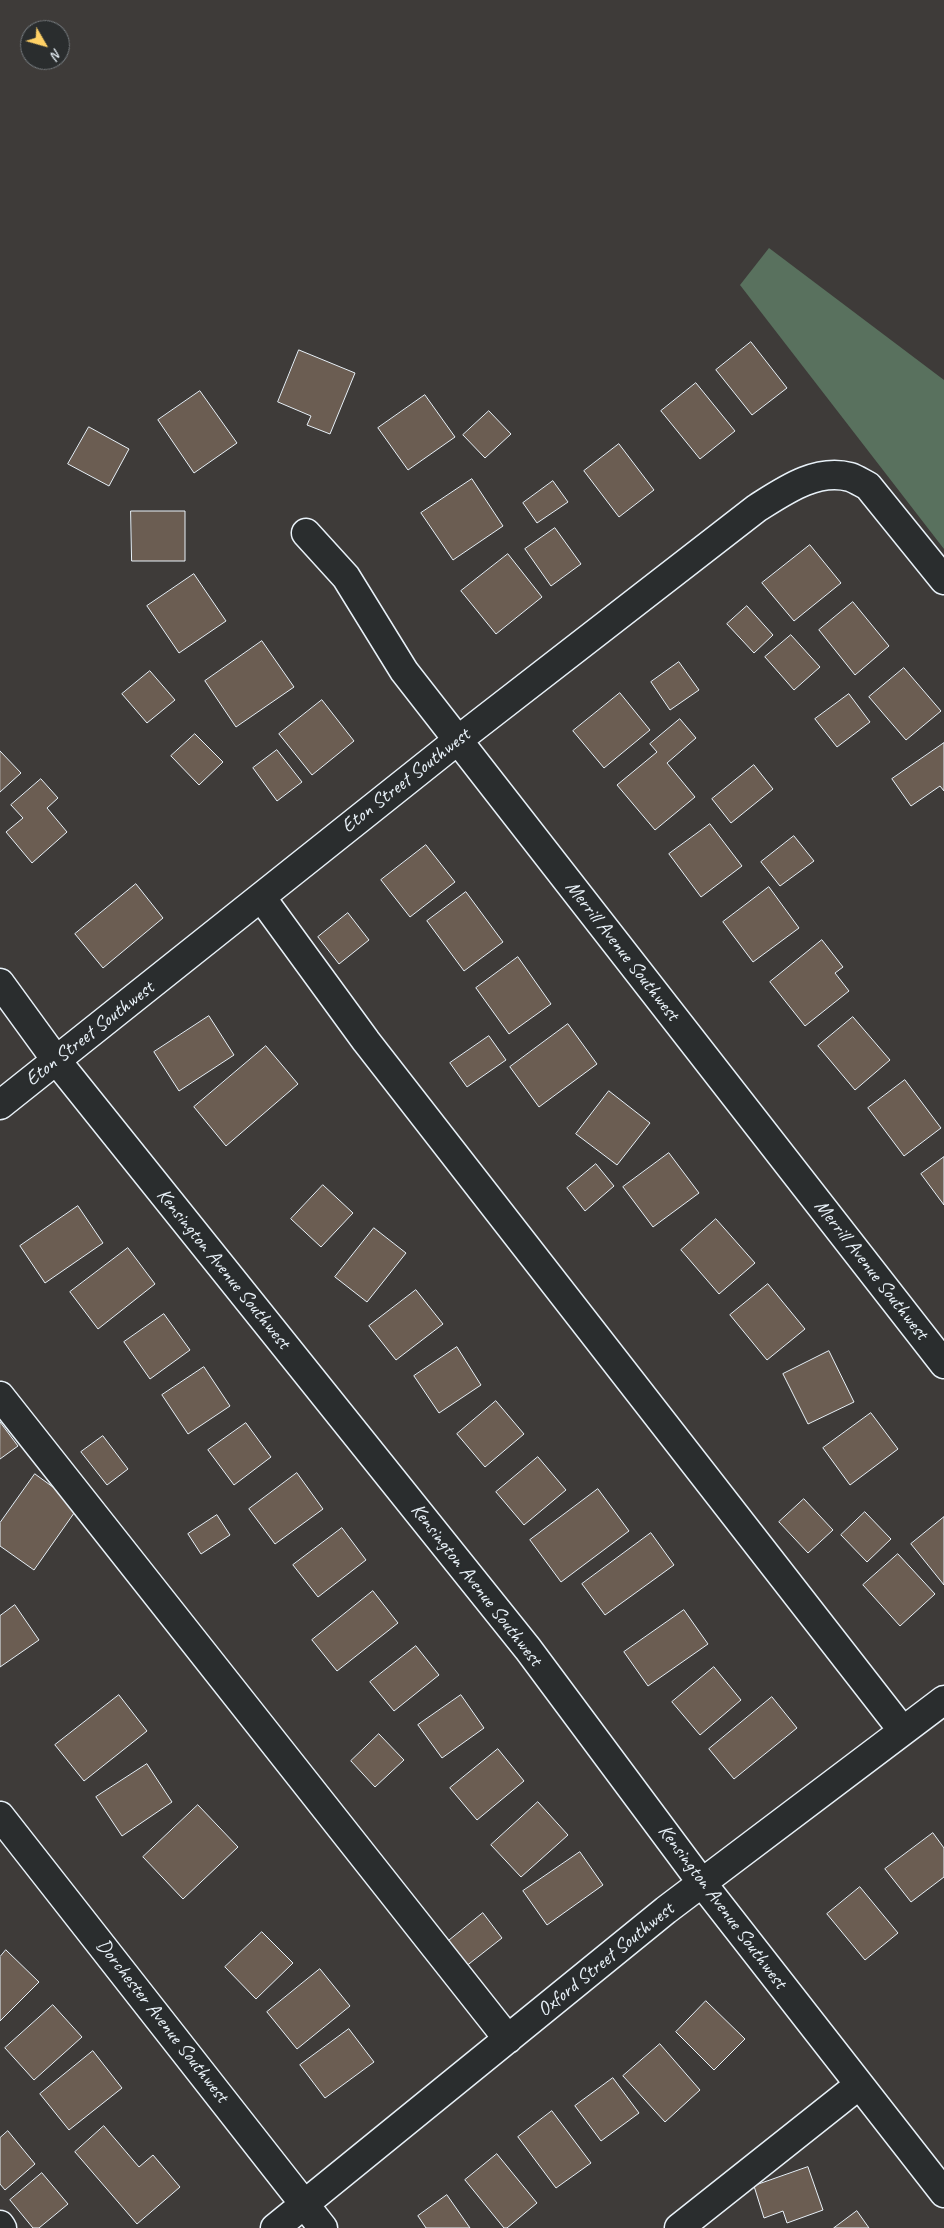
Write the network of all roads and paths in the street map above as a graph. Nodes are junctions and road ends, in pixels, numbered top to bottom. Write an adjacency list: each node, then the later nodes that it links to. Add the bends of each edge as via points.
1 (306, 533): 3 (street, Merrill Avenue Southwest, via 346,577 404,671)
2 (944, 580): 3 (street, Eton Street Southwest, via 868,486 850,477 824,475 789,488 757,508)
3 (458, 740): 4 (street, Eton Street Southwest); 8 (street, Merrill Avenue Southwest)
4 (261, 897): 6 (street, Eton Street Southwest); 11 (street, via 372,1049)
5 (0, 983): 6 (street, Kensington Avenue Southwest)
6 (56, 1060): 7 (street, Eton Street Southwest); 13 (street, Kensington Avenue Southwest, via 528,1649)
7 (0, 1105)
8 (944, 1364)
9 (0, 1396): 14 (street)
10 (944, 1700): 11 (street, Oxford Street Southwest)
11 (903, 1731): 13 (street, Oxford Street Southwest)
12 (0, 1816): 17 (street, Dorchester Avenue Southwest)
13 (702, 1884): 14 (street, Oxford Street Southwest); 15 (street, Kensington Avenue Southwest)
14 (508, 2039): 17 (street, Oxford Street Southwest)
15 (859, 2085): 16 (street, Kensington Avenue Southwest); 20 (street)
16 (944, 2193)
17 (306, 2204): 18 (street, Oxford Street Southwest); 19 (street, Dorchester Avenue Southwest)
18 (275, 2228)
19 (323, 2228)
20 (679, 2228)

